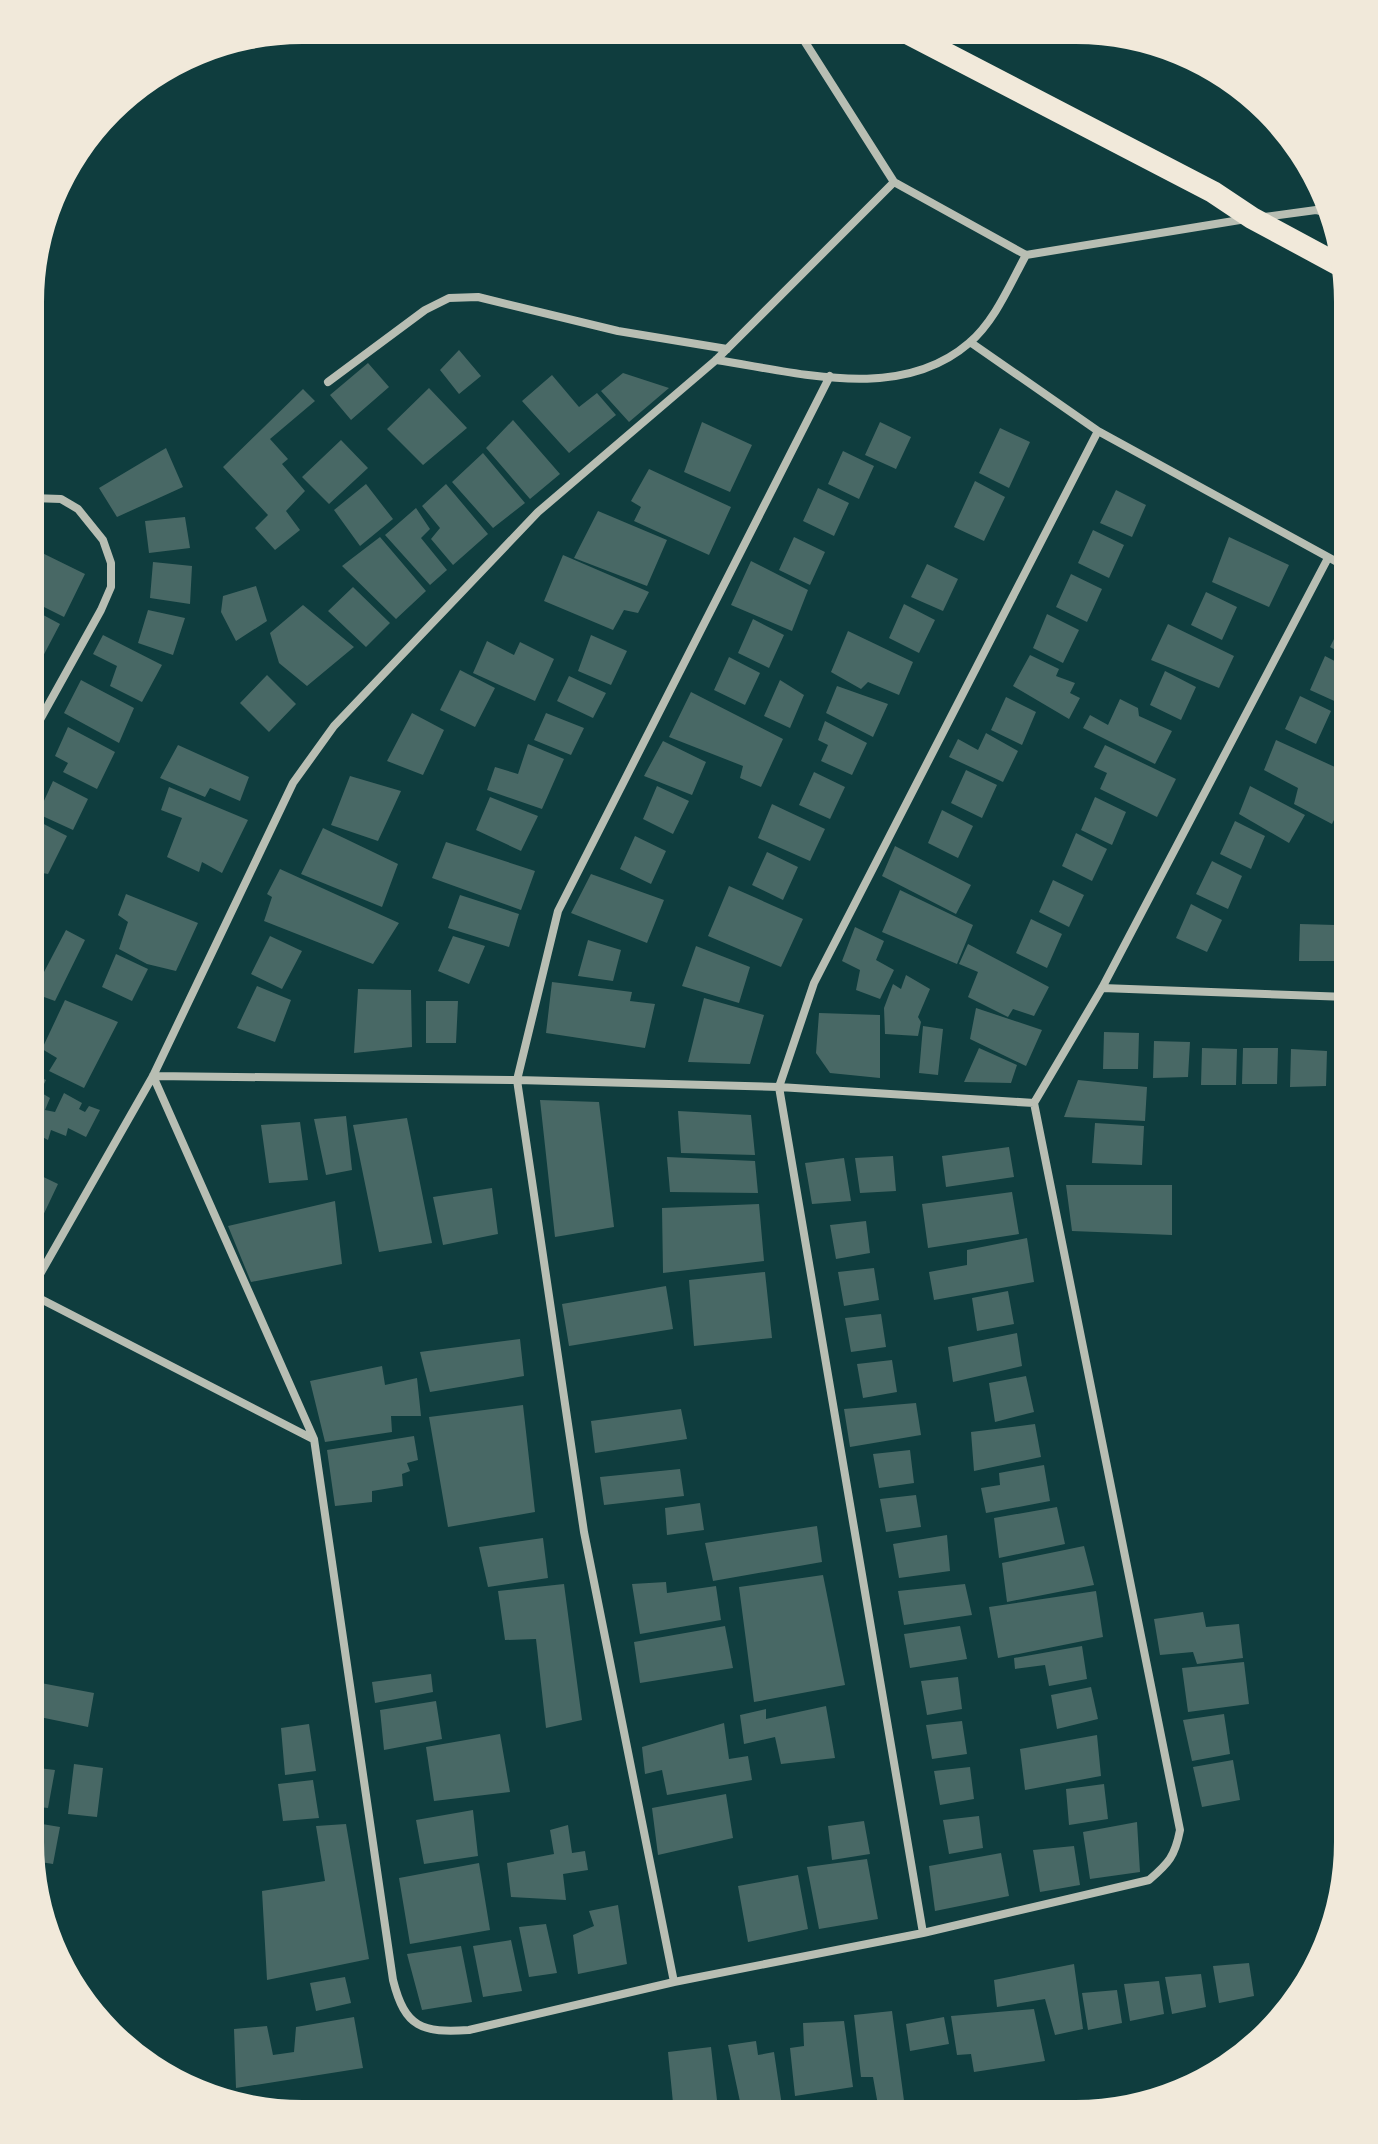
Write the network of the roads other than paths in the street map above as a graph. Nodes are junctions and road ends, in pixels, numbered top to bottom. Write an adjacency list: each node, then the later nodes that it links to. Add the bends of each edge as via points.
1 (806, 44): 3 (street)
2 (928, 44): 5 (highway, via 1213,192)
3 (894, 182): 6 (street); 9 (street)
4 (1317, 210): 5 (street)
5 (1252, 218): 6 (street); 7 (highway)
6 (1026, 255): 8 (street)
7 (1331, 260)
8 (970, 342): 11 (street, via 931,368 900,376); 13 (street)
9 (727, 349): 10 (street); 12 (street, via 618,331 478,297 449,298)
10 (716, 360): 11 (street); 20 (street, via 538,512 334,726 293,783)
11 (830, 376): 21 (street, via 558,911)
12 (328, 382)
13 (1098, 431): 15 (street); 22 (street, via 814,983)
14 (44, 498): 17 (street, via 61,499 78,509 103,540 111,563 111,587 101,610)
15 (1328, 558): 16 (street); 18 (street)
16 (1334, 561)
17 (44, 712)
18 (1102, 988): 19 (street); 23 (street)
19 (1334, 996)
20 (153, 1076): 21 (street); 24 (street); 26 (street)
21 (517, 1080): 22 (street); 28 (street, via 584,1532)
22 (779, 1087): 23 (street); 27 (street)
23 (1034, 1103): 27 (street, via 1180,1830 1168,1864 1149,1880)
24 (44, 1269)
25 (44, 1299): 26 (street)
26 (314, 1439): 28 (street, via 399,2004 412,2020 437,2032 469,2030)
27 (923, 1933): 28 (street)
28 (674, 1982)

